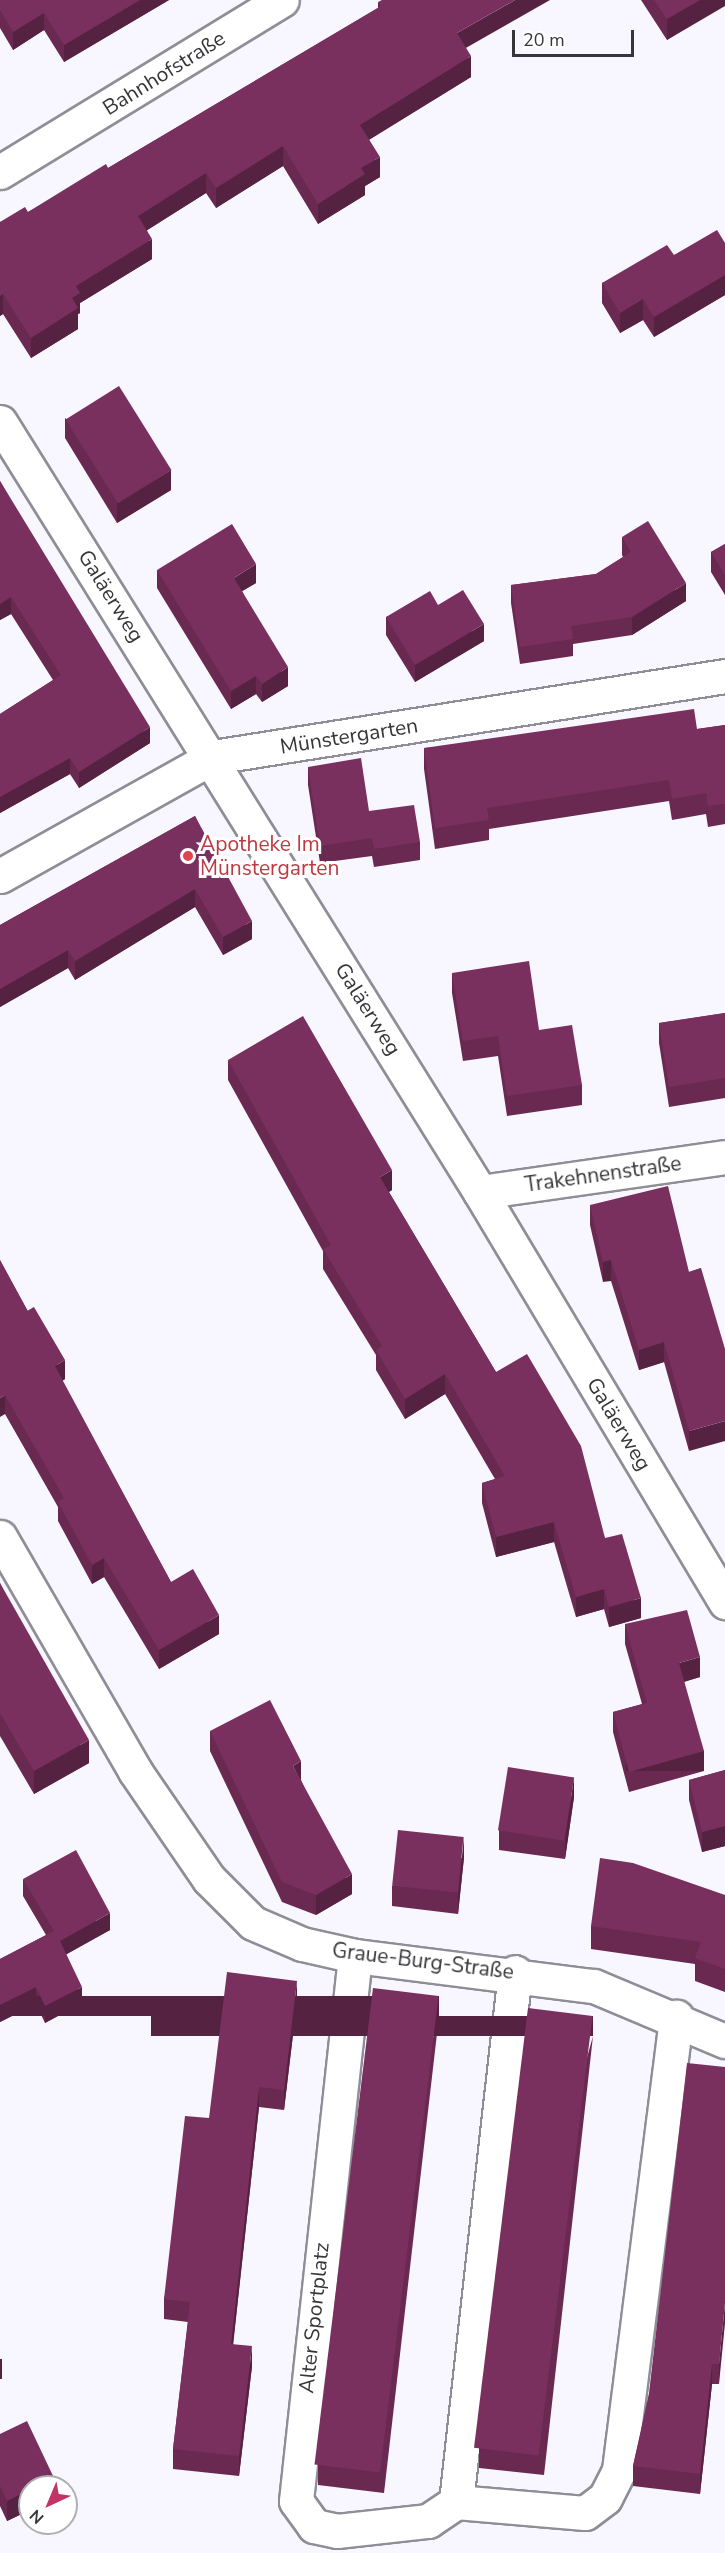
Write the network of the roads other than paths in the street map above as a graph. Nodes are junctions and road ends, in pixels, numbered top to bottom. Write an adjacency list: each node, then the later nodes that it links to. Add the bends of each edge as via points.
1 (282, 0): 2 (street, Bahnhofstraße)
2 (44, 143): 3 (street, Bahnhofstraße); 4 (street, Bahnhofstraße)
3 (0, 147)
4 (0, 172)
5 (0, 422): 7 (street, Galäerweg)
6 (725, 676): 7 (street, Münstergarten)
7 (213, 757): 8 (street, Münstergarten); 10 (street, Galäerweg)
8 (0, 876)
9 (725, 1157): 10 (street, Trakehnenstraße)
10 (480, 1192): 12 (street, Galäerweg)
11 (0, 1537): 13 (street, Graue-Burg-Straße, via 135,1771 209,1880 253,1923 302,1944)
12 (725, 1602)
13 (355, 1956): 14 (street, Graue-Burg-Straße); 17 (street, Alter Sportplatz, via 296,2501 314,2526 337,2531 428,2521)
14 (515, 1972): 15 (street, Graue-Burg-Straße, via 594,1986); 17 (street)
15 (676, 2017): 16 (street, Graue-Burg-Straße); 17 (street, via 619,2470 605,2498 585,2513)
16 (725, 2041)
17 (456, 2502)

